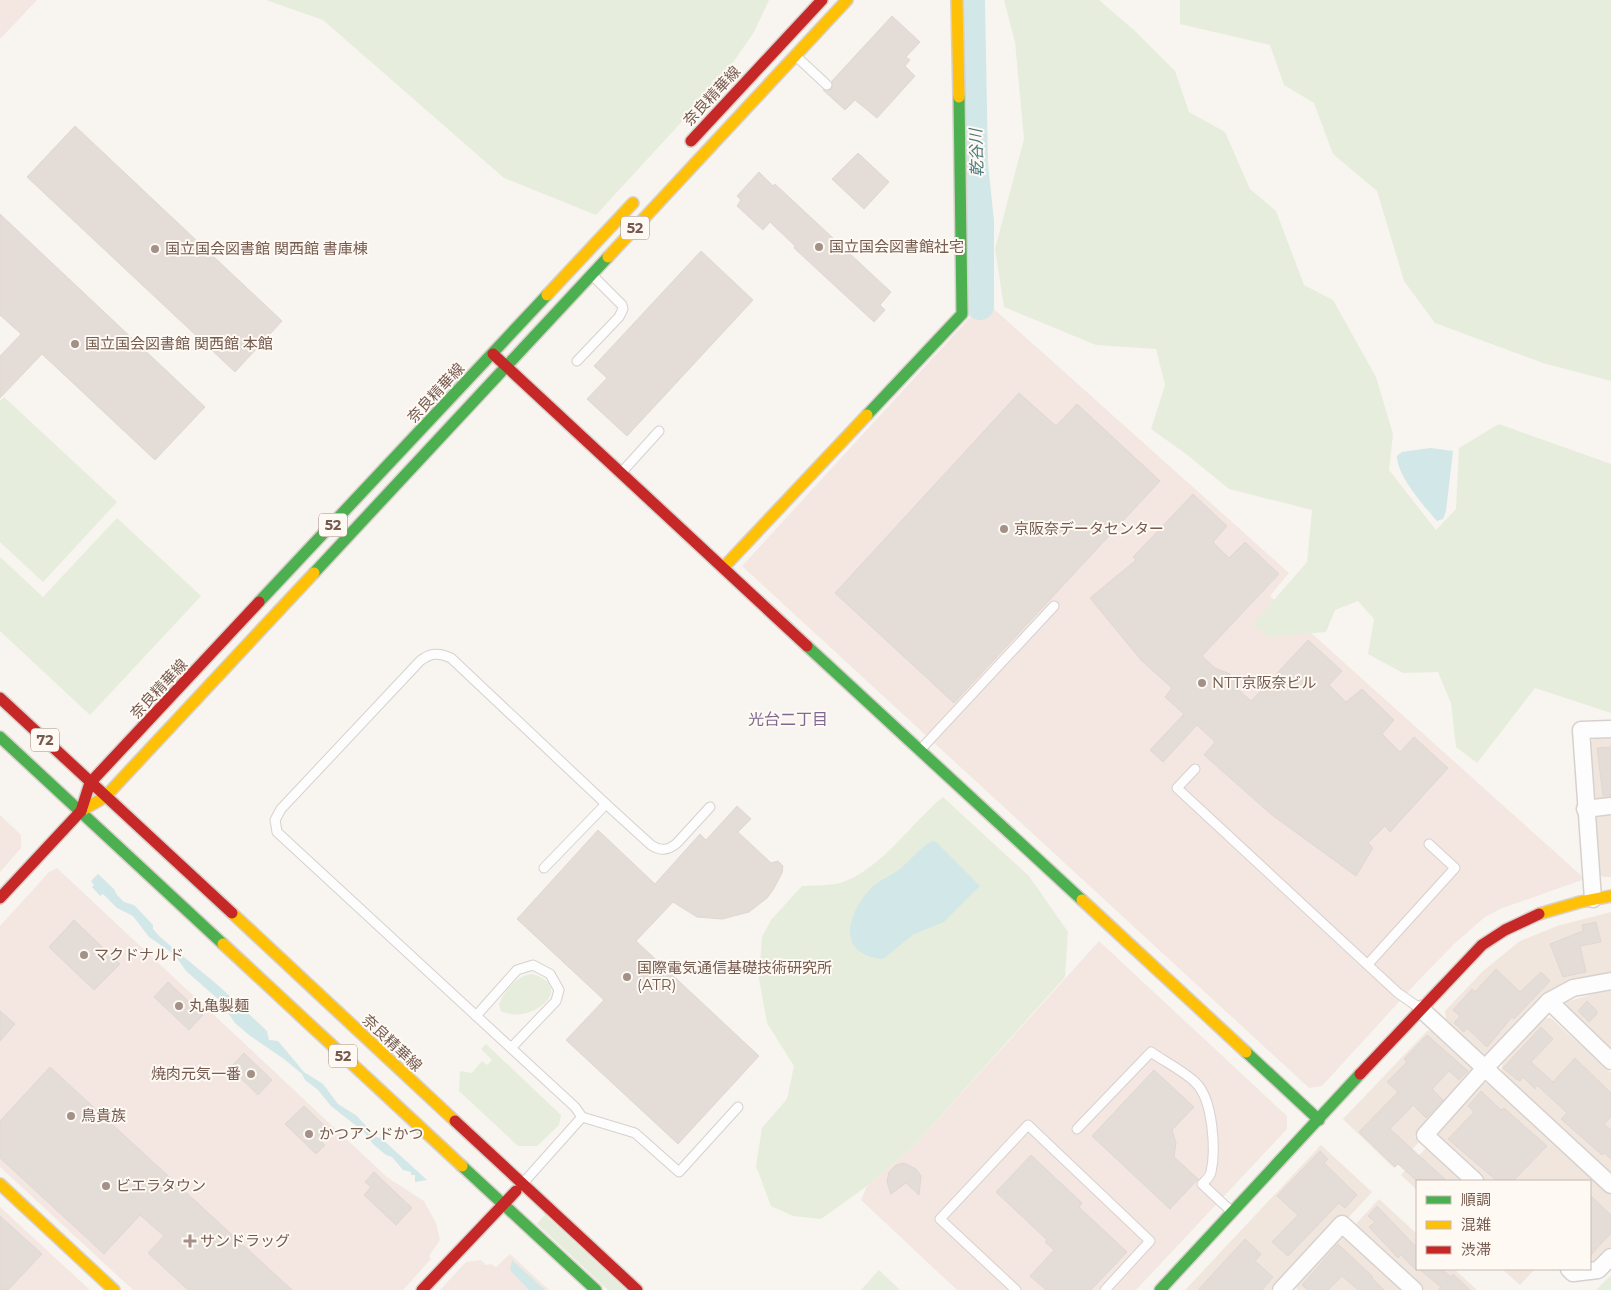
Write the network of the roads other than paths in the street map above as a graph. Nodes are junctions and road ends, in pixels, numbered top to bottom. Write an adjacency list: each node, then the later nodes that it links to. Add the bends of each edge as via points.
1 (822, 0): 6 (main road, 奈良精華線)
2 (847, 0): 4 (main road, 52)
3 (957, 0): 14 (main road, via 962,314)
4 (796, 56): 5 (lane); 8 (main road, 52)
5 (827, 85)
6 (685, 147)
7 (639, 197): 9 (main road, 奈良精華線 / 52)
8 (592, 275): 10 (lane, via 623,309); 11 (main road, 52)
9 (493, 354): 11 (main road); 21 (main road, 奈良精華線 / 52)
10 (577, 361)
11 (508, 367): 13 (main road); 22 (main road, 52)
12 (658, 431): 13 (lane)
13 (620, 473): 14 (main road)
14 (723, 568): 19 (main road)
15 (1054, 606): 19 (lane)
16 (0, 698): 21 (main road, 72)
17 (1611, 729): 26 (street, via 1581,730)
18 (0, 736): 27 (main road, 72)
19 (920, 751): 43 (main road)
20 (1195, 769): 33 (lane, via 1177,788)
21 (90, 783): 22 (main road, 72); 27 (main road, 奈良精華線 / 52)
22 (105, 797): 27 (main road, 52); 47 (main road, 奈良精華線 / 52)
23 (606, 804): 25 (lane, via 651,845 664,850 677,843); 29 (lane); 37 (lane, via 451,658 436,653 420,661 281,809 275,820 277,832)
24 (1611, 806): 26 (street)
25 (710, 807)
26 (1585, 809): 32 (street)
27 (81, 811): 31 (main road); 49 (main road, 52)
28 (1429, 844): 33 (lane, via 1455,868)
29 (544, 868)
30 (1611, 896): 32 (main road)
31 (0, 898)
32 (1593, 899): 36 (main road, via 1519,921 1490,939)
33 (1368, 964): 36 (lane, via 1398,993)
34 (1611, 981): 35 (street, via 1573,988)
35 (1549, 1001): 39 (street); 40 (street)
36 (1421, 1009): 40 (street); 43 (main road)
37 (476, 1016): 38 (lane); 38 (lane, via 517,970 533,965 550,974 559,990 556,1001)
38 (511, 1048): 42 (lane)
39 (1611, 1061)
40 (1484, 1068): 45 (street, via 1425,1135); 48 (street)
41 (738, 1107): 42 (lane, via 679,1172 635,1133)
42 (582, 1117): 47 (lane)
43 (1319, 1120): 50 (main road)
44 (1077, 1129): 50 (lane, via 1151,1052 1196,1083 1206,1099 1213,1135 1211,1174 1202,1184)
45 (1473, 1180)
46 (0, 1184): 53 (main road)
47 (522, 1184): 49 (main road); 56 (main road, 奈良精華線 / 52)
48 (1611, 1185)
49 (503, 1204): 54 (main road); 55 (main road, 52)
50 (1232, 1213): 59 (main road)
51 (1611, 1256): 52 (street, via 1598,1270 1573,1273)
52 (1570, 1270)
53 (114, 1290)
54 (422, 1290)
55 (596, 1290)
56 (637, 1290)
57 (1016, 1290): 58 (lane, via 940,1219 1028,1125 1150,1241)
58 (1105, 1290)
59 (1160, 1290)
60 (1281, 1290): 61 (street, via 1342,1224)
61 (1414, 1290)

